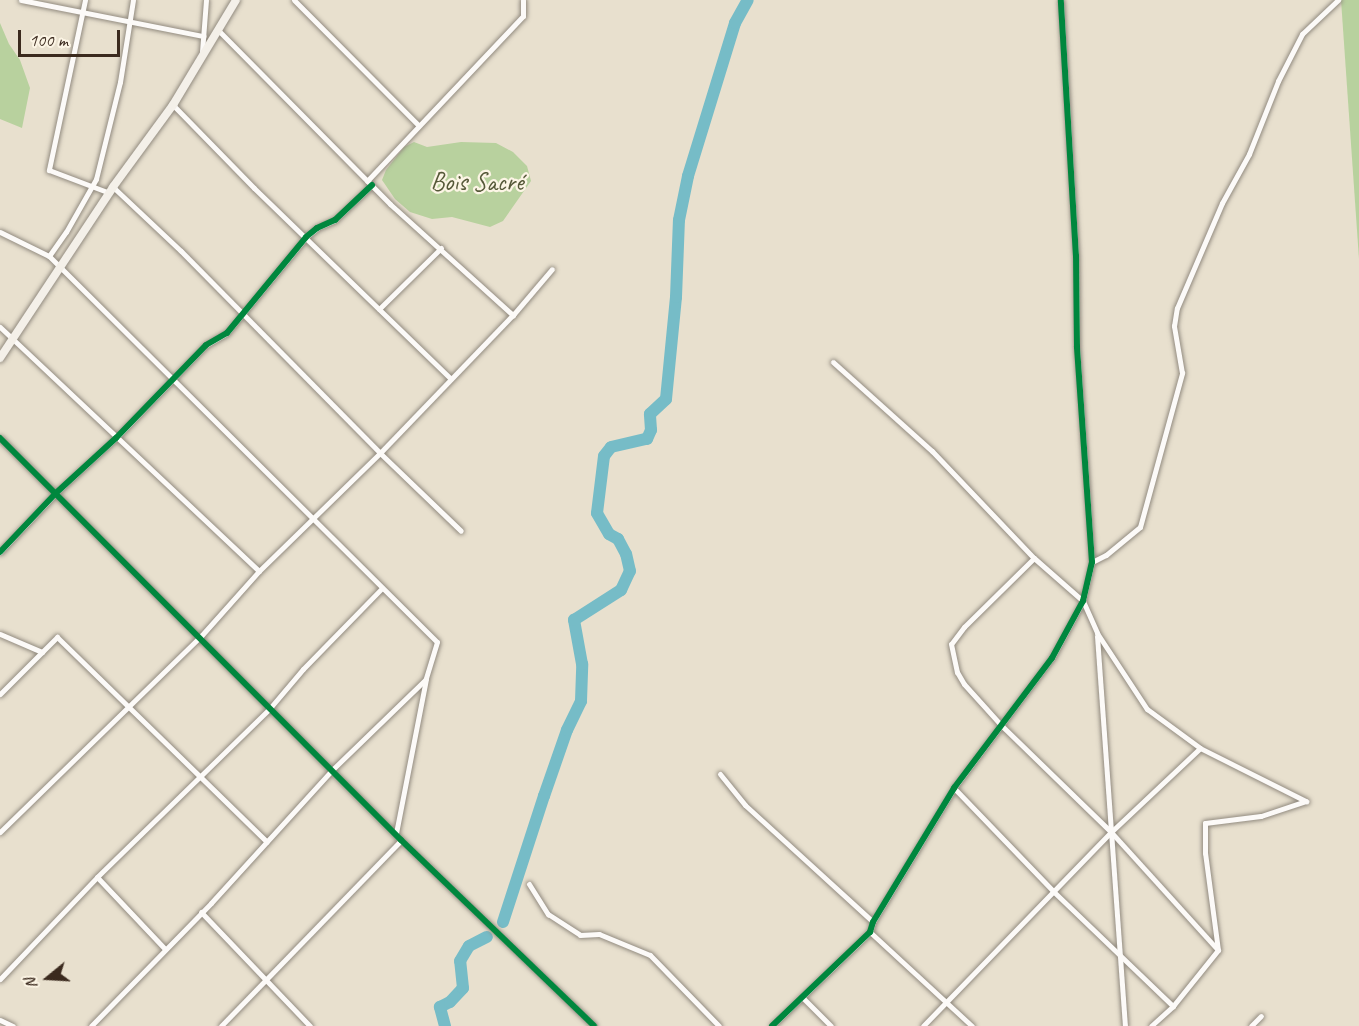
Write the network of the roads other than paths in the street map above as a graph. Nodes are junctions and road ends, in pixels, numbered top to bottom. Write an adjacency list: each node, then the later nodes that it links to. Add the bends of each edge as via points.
1 (21, 0): 10 (street)
2 (85, 0): 10 (street)
3 (133, 0): 11 (street)
4 (206, 0): 13 (street)
5 (236, 0): 12 (main road)
6 (294, 0): 16 (street)
7 (523, 0): 16 (street, via 523,16)
8 (1061, 0): 43 (street, via 1076,255 1077,347)
9 (1338, 0): 43 (street, via 1302,34 1177,308 1174,326 1182,373 1140,527)
10 (83, 12): 11 (street); 18 (street, via 49,170)
11 (130, 22): 13 (street); 18 (street, via 120,82)
12 (218, 30): 14 (main road); 17 (street)
13 (203, 36): 14 (street)
14 (202, 54): 15 (main road)
15 (173, 105): 19 (main road); 21 (street)
16 (419, 126): 17 (street)
17 (370, 183): 21 (street, via 335,220); 22 (street)
18 (92, 186): 19 (street); 23 (street)
19 (112, 190): 24 (main road); 27 (street)
20 (0, 232): 23 (street)
21 (306, 237): 26 (street); 27 (street)
22 (441, 248): 26 (street); 28 (street)
23 (49, 256): 24 (street)
24 (60, 267): 30 (main road); 33 (street)
25 (552, 269): 28 (street)
26 (379, 309): 34 (street)
27 (243, 313): 33 (street, via 227,333 206,345); 37 (street)
28 (513, 315): 34 (street)
29 (0, 327): 30 (street)
30 (14, 337): 31 (main road); 36 (street)
31 (0, 358)
32 (833, 362): 42 (street, via 932,451)
33 (173, 378): 36 (street); 39 (street)
34 (451, 379): 37 (street)
35 (0, 438): 38 (street)
36 (116, 438): 38 (street); 44 (street)
37 (380, 453): 39 (street); 40 (street)
38 (56, 493): 41 (street); 49 (street)
39 (312, 520): 44 (street); 45 (street)
40 (462, 531)
41 (0, 552)
42 (1034, 558): 46 (street); 55 (street, via 951,644 964,684)
43 (1092, 562): 46 (street)
44 (259, 571): 49 (street)
45 (382, 588): 51 (street, via 437,642); 54 (street)
46 (1083, 601): 47 (street); 55 (street, via 1052,658)
47 (1097, 633): 56 (street, via 1147,709); 62 (street)
48 (0, 634): 50 (street)
49 (201, 636): 53 (street); 54 (street)
50 (42, 651): 52 (street); 53 (street, via 57,637)
51 (426, 679): 57 (street); 63 (street)
52 (0, 694)
53 (128, 707): 59 (street); 61 (street)
54 (270, 708): 57 (street); 59 (street)
55 (1001, 725): 60 (street); 62 (street)
56 (1200, 748): 62 (street); 73 (street, via 1306,801 1261,816 1205,823 1205,853)
57 (333, 769): 63 (street); 65 (street)
58 (720, 774): 70 (street, via 744,805)
59 (200, 776): 65 (street); 66 (street)
60 (954, 788): 68 (street); 70 (street)
61 (0, 832)
62 (1111, 832): 68 (street); 73 (street); 74 (street)
63 (396, 834): 64 (street)
64 (401, 840): 76 (street); 86 (street)
65 (267, 842): 69 (street)
66 (97, 877): 72 (street); 75 (street)
67 (529, 884): 87 (street, via 548,914 580,935 599,934 650,955)
68 (1054, 892): 74 (street); 78 (street)
69 (201, 912): 72 (street); 76 (street)
70 (873, 922): 71 (street)
71 (870, 932): 77 (street); 78 (street)
72 (165, 949): 83 (street)
73 (1218, 950): 79 (street)
74 (1120, 952): 79 (street); 92 (street)
75 (0, 979)
76 (267, 980): 84 (street); 85 (street)
77 (802, 997): 88 (street); 89 (street)
78 (947, 1002): 90 (street); 91 (street)
79 (1173, 1006): 93 (street)
80 (1261, 1016): 94 (street)
81 (0, 1020): 82 (street)
82 (13, 1026)
83 (91, 1026)
84 (221, 1026)
85 (310, 1026)
86 (594, 1026)
87 (719, 1026)
88 (772, 1026)
89 (831, 1026)
90 (923, 1026)
91 (972, 1026)
92 (1125, 1026)
93 (1152, 1026)
94 (1251, 1026)

